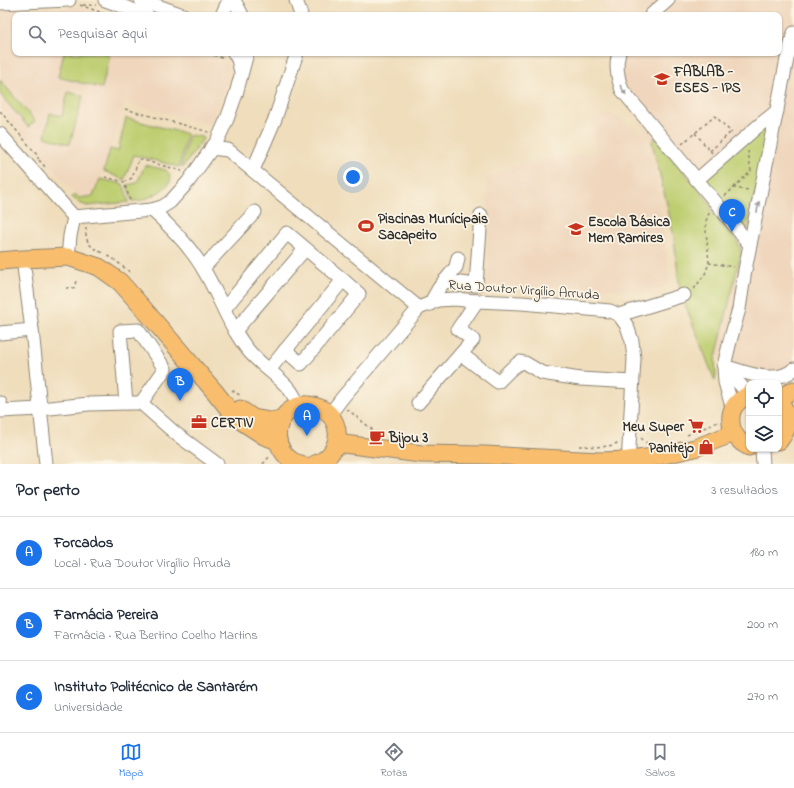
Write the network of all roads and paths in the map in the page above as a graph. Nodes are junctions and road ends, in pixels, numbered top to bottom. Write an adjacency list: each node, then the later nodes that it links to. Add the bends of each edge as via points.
1 (69, 0): 8 (street)
2 (105, 0): 9 (street)
3 (141, 0): 10 (street)
4 (229, 0): 11 (street)
5 (234, 0): 12 (street)
6 (296, 0): 13 (street)
7 (668, 0): 14 (street)
8 (0, 3)
9 (139, 12)
10 (175, 12)
11 (223, 12)
12 (240, 12)
13 (300, 12)
14 (654, 12)
15 (794, 33): 24 (street)
16 (216, 56): 17 (path, via 228,61)
17 (229, 56)
18 (233, 56): 22 (street, via 238,60)
19 (246, 56): 22 (street)
20 (296, 56): 33 (street, via 276,119)
21 (618, 56): 37 (street, one-way to 37, via 618,80 622,90)
22 (242, 72): 28 (street, via 217,141)
23 (125, 109): 28 (path, via 209,132)
24 (777, 111): 27 (street); 40 (street)
25 (695, 133): 27 (path, via 715,116); 29 (path); 30 (path)
26 (0, 134): 32 (street)
27 (736, 137): 30 (path); 37 (street); 39 (path, via 748,152 751,171)
28 (209, 143): 33 (street, via 228,150); 43 (street, via 188,182 170,202)
29 (682, 144)
30 (710, 150): 31 (path)
31 (714, 156)
32 (25, 162): 34 (path, via 40,160); 46 (street)
33 (253, 170): 63 (street)
34 (49, 171)
35 (182, 171): 38 (path, via 139,159 132,178)
36 (105, 177): 38 (path)
37 (697, 180): 42 (street)
38 (124, 182): 41 (path)
39 (733, 188): 40 (path); 42 (path)
40 (761, 192): 47 (street, one-way to 40)
41 (131, 204)
42 (717, 204): 47 (street); 53 (path, via 710,211 706,221)
43 (152, 210): 46 (street); 54 (street, via 178,234)
44 (255, 212): 54 (street)
45 (481, 215): 59 (street, via 476,284)
46 (80, 216): 49 (street, via 70,236); 56 (path, via 87,242 92,248 118,262)
47 (750, 245): 55 (street)
48 (305, 249): 57 (street); 64 (street, via 287,233); 67 (street)
49 (68, 257): 51 (main road); 76 (main road, via 99,267 120,282)
50 (458, 258): 59 (street, via 456,267)
51 (23, 259): 52 (main road); 66 (street)
52 (0, 261)
53 (709, 263): 55 (path); 61 (path, via 700,282)
54 (203, 268): 64 (street)
55 (745, 270): 71 (street)
56 (134, 277)
57 (343, 280): 69 (street); 69 (street, via 359,294 301,364)
58 (76, 281): 60 (path, via 74,288)
59 (444, 281): 63 (street)
60 (66, 288)
61 (684, 295): 65 (street)
62 (477, 302): 63 (street, Rua Doutor Virgílio Arruda, via 438,300); 65 (street, Rua Doutor Virgílio Arruda, via 522,303 610,311); 70 (street, via 458,329 473,340)
63 (424, 306): 87 (street)
64 (224, 309): 67 (street)
65 (619, 315): 74 (street, via 627,326 632,341)
66 (32, 330): 68 (street); 88 (street)
67 (235, 331): 73 (street, via 249,351)
68 (0, 334)
69 (285, 350): 73 (street)
70 (461, 354): 74 (street, via 498,382 520,362 542,374); 84 (street)
71 (724, 366): 72 (street, via 766,377 781,376); 77 (street); 89 (street)
72 (794, 369)
73 (269, 370): 86 (street, via 289,389)
74 (632, 382): 93 (street)
75 (794, 390): 78 (main road)
76 (223, 391): 80 (path); 91 (main road, via 253,418 270,421); 97 (main road, via 235,417 264,436)
77 (746, 392)
78 (782, 395)
79 (746, 397): 89 (main road, via 738,401)
80 (246, 399)
81 (0, 403): 88 (street, via 0,411)
82 (126, 403): 83 (street); 83 (street, via 120,331 138,330 165,369); 88 (street)
83 (141, 403): 107 (street, via 175,433)
84 (418, 403)
85 (782, 404): 90 (main road)
86 (299, 406): 87 (main road); 91 (main road, via 289,411)
87 (334, 408): 96 (path); 98 (main road)
88 (40, 409): 106 (street)
89 (727, 415): 92 (main road); 94 (path)
90 (791, 416): 95 (main road)
91 (282, 419): 97 (main road, via 277,430)
92 (734, 433): 100 (main road); 105 (main road, via 695,448)
93 (630, 436): 99 (path, via 639,436); 101 (path, via 620,436 616,444 608,446); 105 (street)
94 (685, 436)
95 (782, 437)
96 (385, 438)
97 (278, 441): 108 (main road, via 288,458)
98 (336, 443): 103 (main road); 109 (main road, via 326,459)
99 (648, 444)
100 (746, 445)
101 (576, 446)
102 (763, 452): 110 (street)
103 (417, 459): 104 (main road)
104 (485, 460): 105 (main road)
105 (628, 462)
106 (46, 464)
107 (217, 464)
108 (300, 464)
109 (315, 464)
110 (763, 464)

